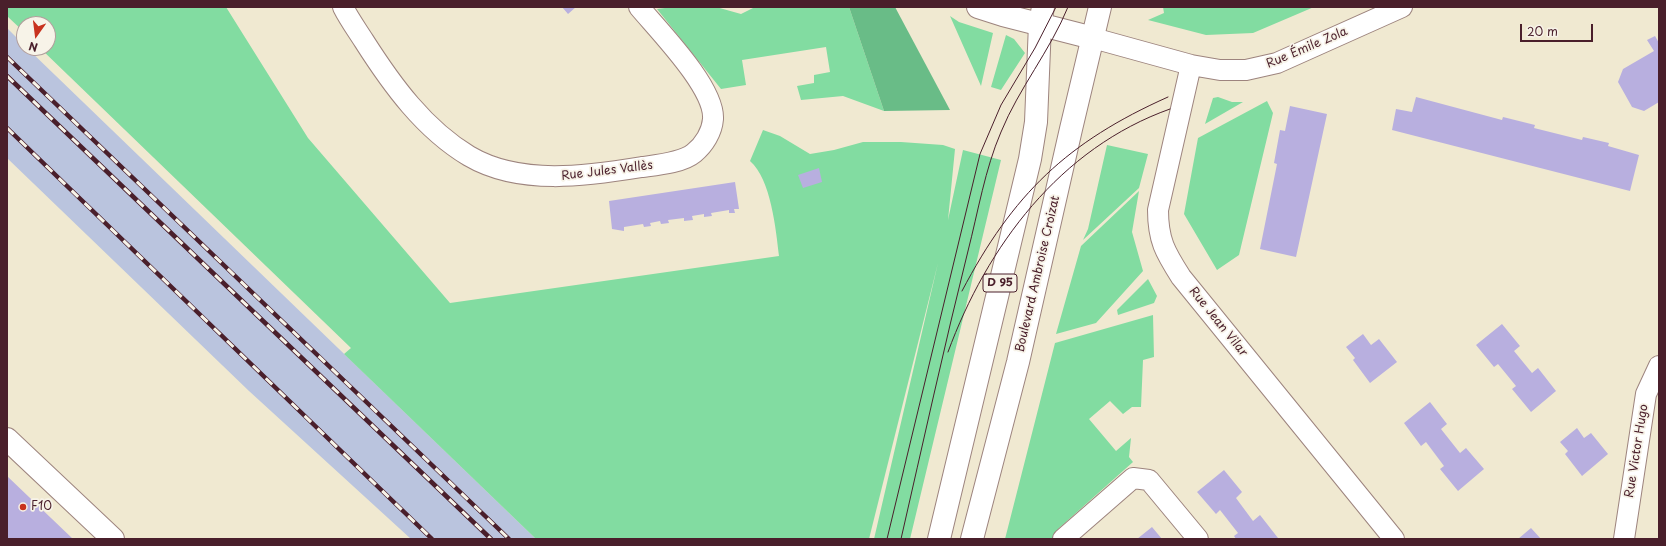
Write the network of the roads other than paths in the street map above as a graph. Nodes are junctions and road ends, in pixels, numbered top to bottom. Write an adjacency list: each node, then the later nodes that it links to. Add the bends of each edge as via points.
1 (343, 7): 2 (street, Rue Jules Vallès, via 390,80 416,114 447,140 470,156 502,169 562,177 672,163 694,154 707,138 713,119 710,102 702,84)
2 (639, 7)
3 (978, 7): 6 (main road)
4 (1100, 7): 7 (main road, Boulevard Ambroise Croizat / D 95)
5 (1402, 7): 8 (street, Rue Émile Zola, via 1276,63 1246,70 1220,70)
6 (1042, 16): 7 (main road); 12 (main road, D 95, via 1036,122 1030,159)
7 (1093, 38): 8 (street, Rue Émile Zola); 13 (main road, Boulevard Ambroise Croizat / D 95, via 1018,362)
8 (1191, 65): 16 (street, Rue Jean Vilar, via 1158,210 1158,230 1166,255 1180,277)
9 (1659, 366): 17 (street, Rue Victor Hugo, via 1646,394)
10 (7, 439): 11 (main road)
11 (113, 539)
12 (939, 539)
13 (972, 539)
14 (1063, 539): 15 (street, via 1133,478 1149,480)
15 (1198, 539)
16 (1394, 539)
17 (1624, 539)

